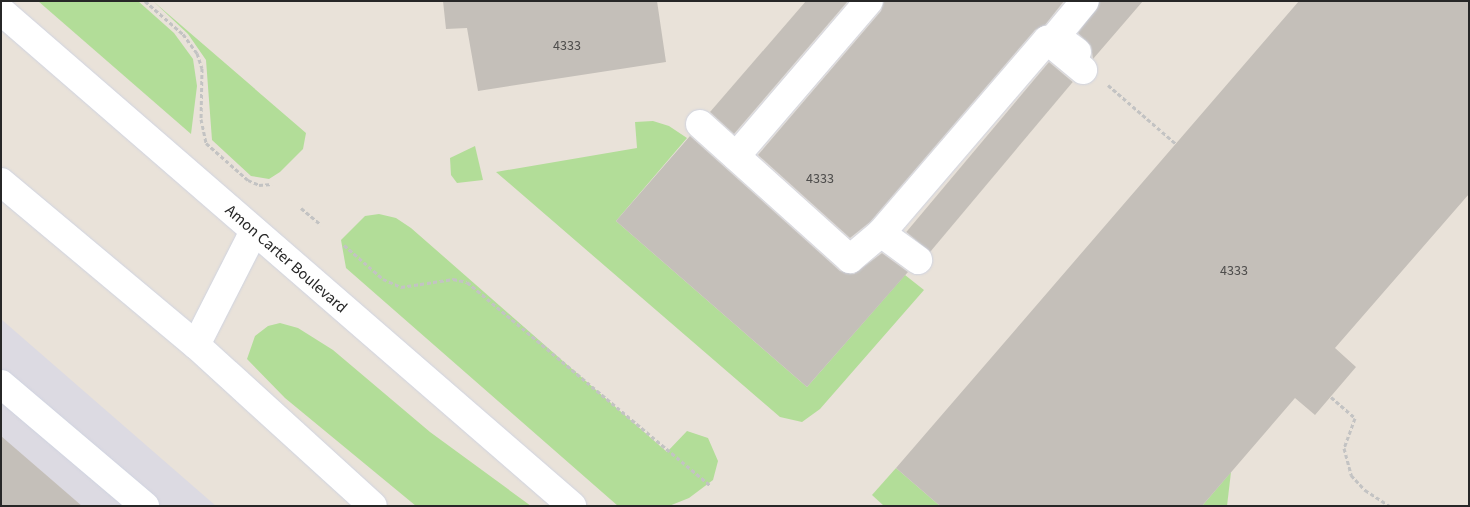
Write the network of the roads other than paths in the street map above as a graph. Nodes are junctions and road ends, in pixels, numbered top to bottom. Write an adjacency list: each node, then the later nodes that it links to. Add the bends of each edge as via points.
1 (869, 1): 5 (street)
2 (1085, 1): 8 (street, via 1056,36 1091,70 1048,40)
3 (1, 11): 7 (street, Amon Carter Boulevard)
4 (700, 124): 5 (street)
5 (736, 156): 8 (street, via 850,258)
6 (1, 182): 10 (street)
7 (254, 231): 10 (street); 14 (street, Amon Carter Boulevard)
8 (881, 233): 9 (street)
9 (918, 260)
10 (196, 344): 13 (street)
11 (1, 384): 12 (street)
12 (144, 506)
13 (373, 506)
14 (572, 506)

